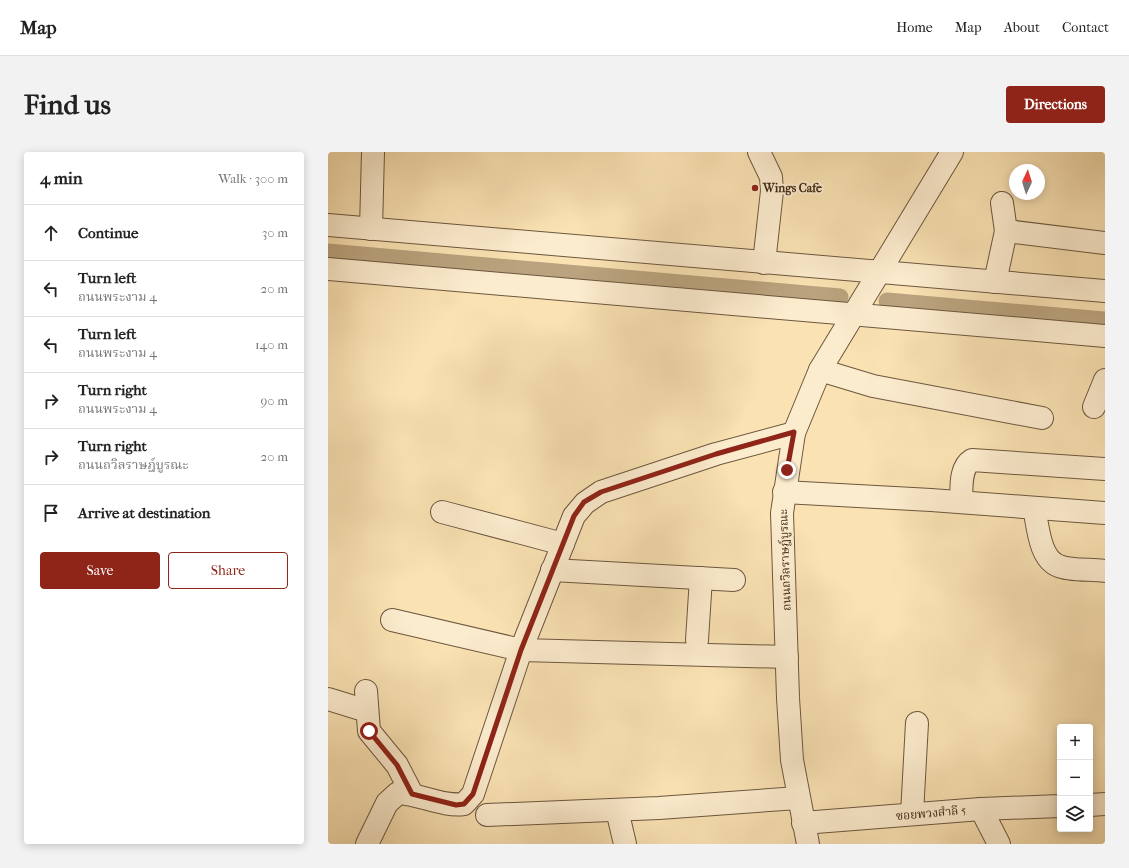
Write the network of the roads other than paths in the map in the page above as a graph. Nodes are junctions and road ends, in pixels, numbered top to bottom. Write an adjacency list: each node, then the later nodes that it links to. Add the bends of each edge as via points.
1 (373, 152): 6 (street)
2 (759, 152): 9 (street, via 771,177 772,191)
3 (952, 152): 11 (street, ถนนถวิลราษฎ์บูรณะ)
4 (1002, 202): 7 (street)
5 (328, 225): 6 (street)
6 (371, 229): 9 (street)
7 (1006, 231): 8 (street); 12 (street)
8 (1105, 243)
9 (764, 263): 11 (street)
10 (328, 269): 14 (street)
11 (878, 273): 12 (street); 14 (street, ถนนถวิลราษฎ์บูรณะ)
12 (995, 282): 13 (street)
13 (1105, 291)
14 (854, 316): 15 (street); 16 (street, ถนนถวิลราษฎ์บูรณะ)
15 (1105, 336)
16 (820, 370): 19 (street, via 873,386); 20 (street, ถนนถวิลราษฎ์บูรณะ)
17 (1105, 380): 18 (street)
18 (1094, 407)
19 (1042, 418)
20 (794, 432): 22 (street, ถนนถวิลราษฎ์บูรณะ); 27 (street, via 716,454 601,492 584,502 574,516)
21 (1105, 469): 23 (street, via 972,460 966,463 963,470)
22 (784, 492): 23 (street); 35 (street, ถนนถวิลราษฎ์บูรณะ, via 782,513)
23 (961, 502): 24 (street)
24 (1034, 508): 26 (street); 29 (street, via 1045,553 1050,561 1059,566)
25 (442, 512): 27 (street)
26 (1105, 513)
27 (563, 544): 28 (street)
28 (552, 570): 30 (street); 34 (street)
29 (1105, 571)
30 (700, 578): 31 (street); 33 (street)
31 (734, 580)
32 (392, 620): 34 (street)
33 (697, 640)
34 (521, 650): 35 (street); 38 (street, via 473,794 464,804 456,805)
35 (787, 657): 39 (street, ถนนถวิลราษฎ์บูรณะ, via 792,760)
36 (328, 699): 38 (street, via 366,701 369,731 397,765)
37 (916, 723): 45 (street)
38 (412, 794): 48 (street, via 398,793 387,803)
39 (798, 798): 44 (street); 47 (street, ถนนถวิลราษฎ์บูรณะ)
40 (1105, 804): 41 (street)
41 (1093, 805)
42 (1057, 806): 43 (street, ซอยพวงสำลี 5)
43 (981, 809): 45 (street, ซอยพวงสำลี 5); 51 (street)
44 (617, 810): 46 (street); 49 (street)
45 (912, 814): 47 (street, ซอยพวงสำลี 5)
46 (488, 815)
47 (803, 823): 50 (street, ถนนถวิลราษฎ์บูรณะ)
48 (367, 844)
49 (625, 844)
50 (808, 844)
51 (999, 844)

